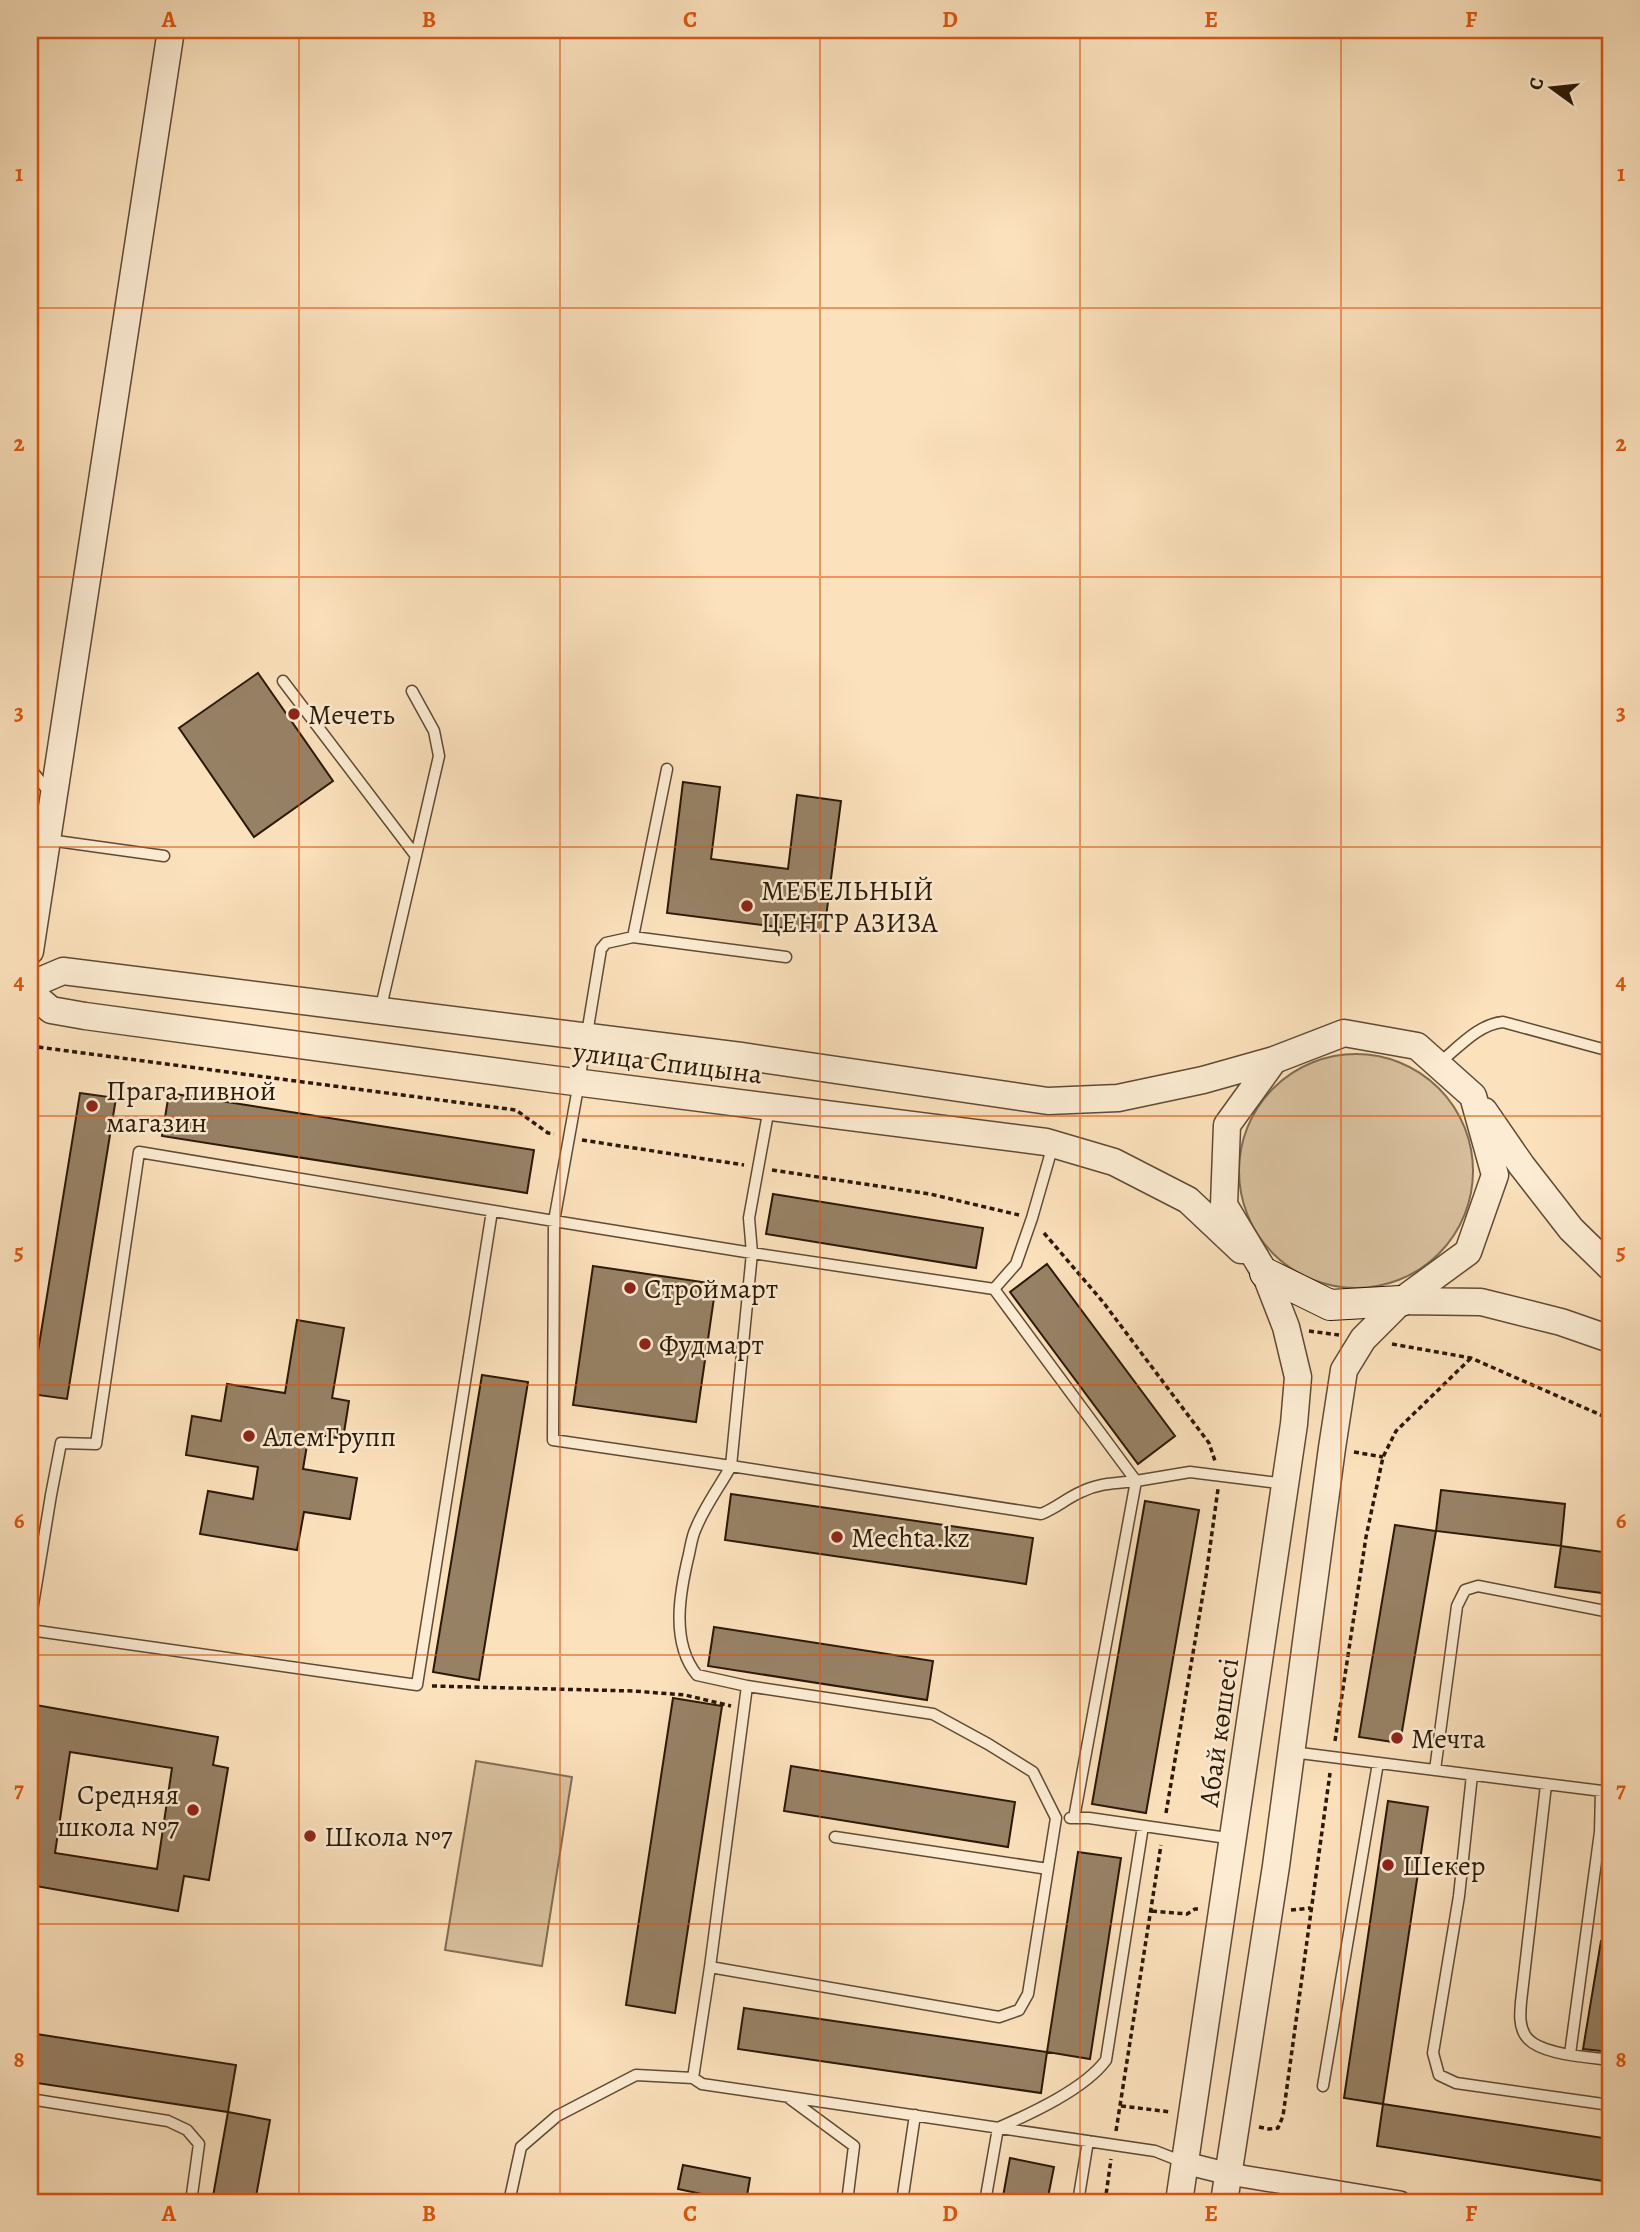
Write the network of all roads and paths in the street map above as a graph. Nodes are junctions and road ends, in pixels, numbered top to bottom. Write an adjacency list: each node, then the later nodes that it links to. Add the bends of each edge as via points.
1 (171, 30): 6 (street)
2 (283, 681): 9 (lane)
3 (412, 691): 9 (lane, via 434,731 439,756)
4 (30, 768): 6 (lane)
5 (667, 769): 10 (lane)
6 (53, 797): 7 (street)
7 (46, 840): 8 (lane); 11 (street)
8 (164, 856)
9 (416, 856): 15 (lane)
10 (633, 937): 12 (lane); 16 (lane, via 607,943 601,949)
11 (30, 951)
12 (786, 957)
13 (30, 985): 15 (street, улица Спицына, via 63,971)
14 (30, 992): 21 (street, улица Спицына, via 51,1010 85,1016)
15 (380, 1011): 16 (street, улица Спицына)
16 (586, 1037): 19 (street, улица Спицына, via 1048,1101 1118,1098); 21 (lane)
17 (30, 1046): 24 (path, via 516,1110 548,1133)
18 (1610, 1051): 20 (lane, via 1503,1022 1482,1028)
19 (1274, 1060): 20 (street, улица Спицына, via 1344,1033 1417,1046); 32 (street, Абай көшесі, via 1227,1125 1224,1205)
20 (1438, 1064): 22 (street, улица Спицына)
21 (579, 1082): 23 (street, улица Спицына); 24 (lane)
22 (1473, 1096): 31 (street, via 1571,1228); 34 (street, via 1495,1175 1468,1252)
23 (769, 1107): 25 (street, улица Спицына); 26 (lane)
24 (569, 1138): 26 (path); 29 (lane)
25 (1053, 1144): 28 (lane); 32 (street, улица Спицына, via 1114,1162 1188,1200)
26 (758, 1168): 28 (path, via 930,1194); 30 (lane, via 749,1218)
27 (492, 1210): 29 (lane); 46 (lane, via 139,1152 96,1444 61,1443); 48 (lane)
28 (1032, 1219): 33 (lane, via 1016,1264); 42 (path, via 1103,1302 1209,1443)
29 (554, 1221): 30 (lane); 41 (lane, via 553,1440)
30 (752, 1253): 33 (lane); 41 (lane)
31 (1610, 1267)
32 (1265, 1273): 34 (main road, via 1329,1305); 35 (street, Абай көшесі)
33 (994, 1289): 43 (lane)
34 (1401, 1301): 36 (street); 37 (street, via 1481,1302)
35 (1286, 1327): 36 (path); 44 (street, Абай көшесі, via 1297,1377)
36 (1363, 1339): 38 (path, via 1471,1358); 39 (street, via 1344,1370)
37 (1610, 1339)
38 (1610, 1419)
39 (1332, 1448): 40 (path); 51 (street)
40 (1383, 1457)
41 (731, 1466): 43 (lane, via 1041,1514 1101,1484); 49 (lane, via 695,1529 680,1592 681,1623 683,1647 697,1675)
42 (1220, 1475): 43 (lane, via 1189,1472); 44 (lane); 60 (path)
43 (1136, 1481): 58 (lane)
44 (1286, 1484): 62 (street, Абай көшесі)
45 (1610, 1612): 53 (lane, via 1478,1586 1465,1590 1457,1606)
46 (30, 1623)
47 (30, 1630): 48 (lane)
48 (417, 1685): 50 (path, via 633,1691 685,1695)
49 (747, 1686): 50 (lane); 57 (lane, via 933,1714 1033,1772)
50 (744, 1709): 66 (lane)
51 (1292, 1752): 52 (lane); 81 (street)
52 (1378, 1763): 53 (lane); 70 (lane)
53 (1435, 1770): 54 (lane)
54 (1472, 1775): 55 (lane); 73 (lane, via 1459,1896 1433,2053 1439,2076 1456,2083)
55 (1546, 1785): 56 (lane); 67 (lane, via 1521,2022 1526,2038 1540,2048)
56 (1605, 1792): 67 (lane)
57 (1056, 1818): 58 (lane); 63 (lane)
58 (1073, 1818): 59 (lane)
59 (1143, 1826): 60 (lane); 77 (lane, via 1106,2060 1068,2092)
60 (1163, 1829): 62 (lane); 65 (path)
61 (835, 1837): 63 (lane)
62 (1234, 1839): 64 (street, Абай көшесі)
63 (1048, 1869): 66 (lane, via 1028,1994 1019,2010 999,2017)
64 (1224, 1909): 65 (path, via 1195,1909 1187,1914); 76 (street, Абай көшесі)
65 (1152, 1911): 74 (path)
66 (710, 1967): 69 (lane)
67 (1570, 2054): 68 (lane)
68 (1610, 2060)
69 (693, 2078): 71 (lane, via 702,2084); 83 (lane, via 636,2075 557,2116 521,2147)
70 (1323, 2086)
71 (788, 2097): 75 (lane); 84 (lane, via 854,2146)
72 (30, 2099): 82 (lane, via 168,2121 187,2130 199,2144)
73 (1610, 2105)
74 (1121, 2106): 76 (path); 79 (path)
75 (915, 2115): 77 (lane); 85 (lane)
76 (1192, 2117): 80 (street, Абай көшесі)
77 (998, 2128): 78 (lane); 86 (lane)
78 (1088, 2141): 79 (lane); 87 (lane)
79 (1113, 2144): 80 (lane, via 1155,2151); 88 (path)
80 (1185, 2163): 81 (street); 89 (street, Абай көшесі)
81 (1229, 2174): 90 (street); 91 (street)
82 (191, 2202)
83 (509, 2202)
84 (846, 2202)
85 (902, 2202)
86 (985, 2202)
87 (1078, 2202)
88 (1105, 2202)
89 (1179, 2202)
90 (1224, 2202)
91 (1400, 2202)

